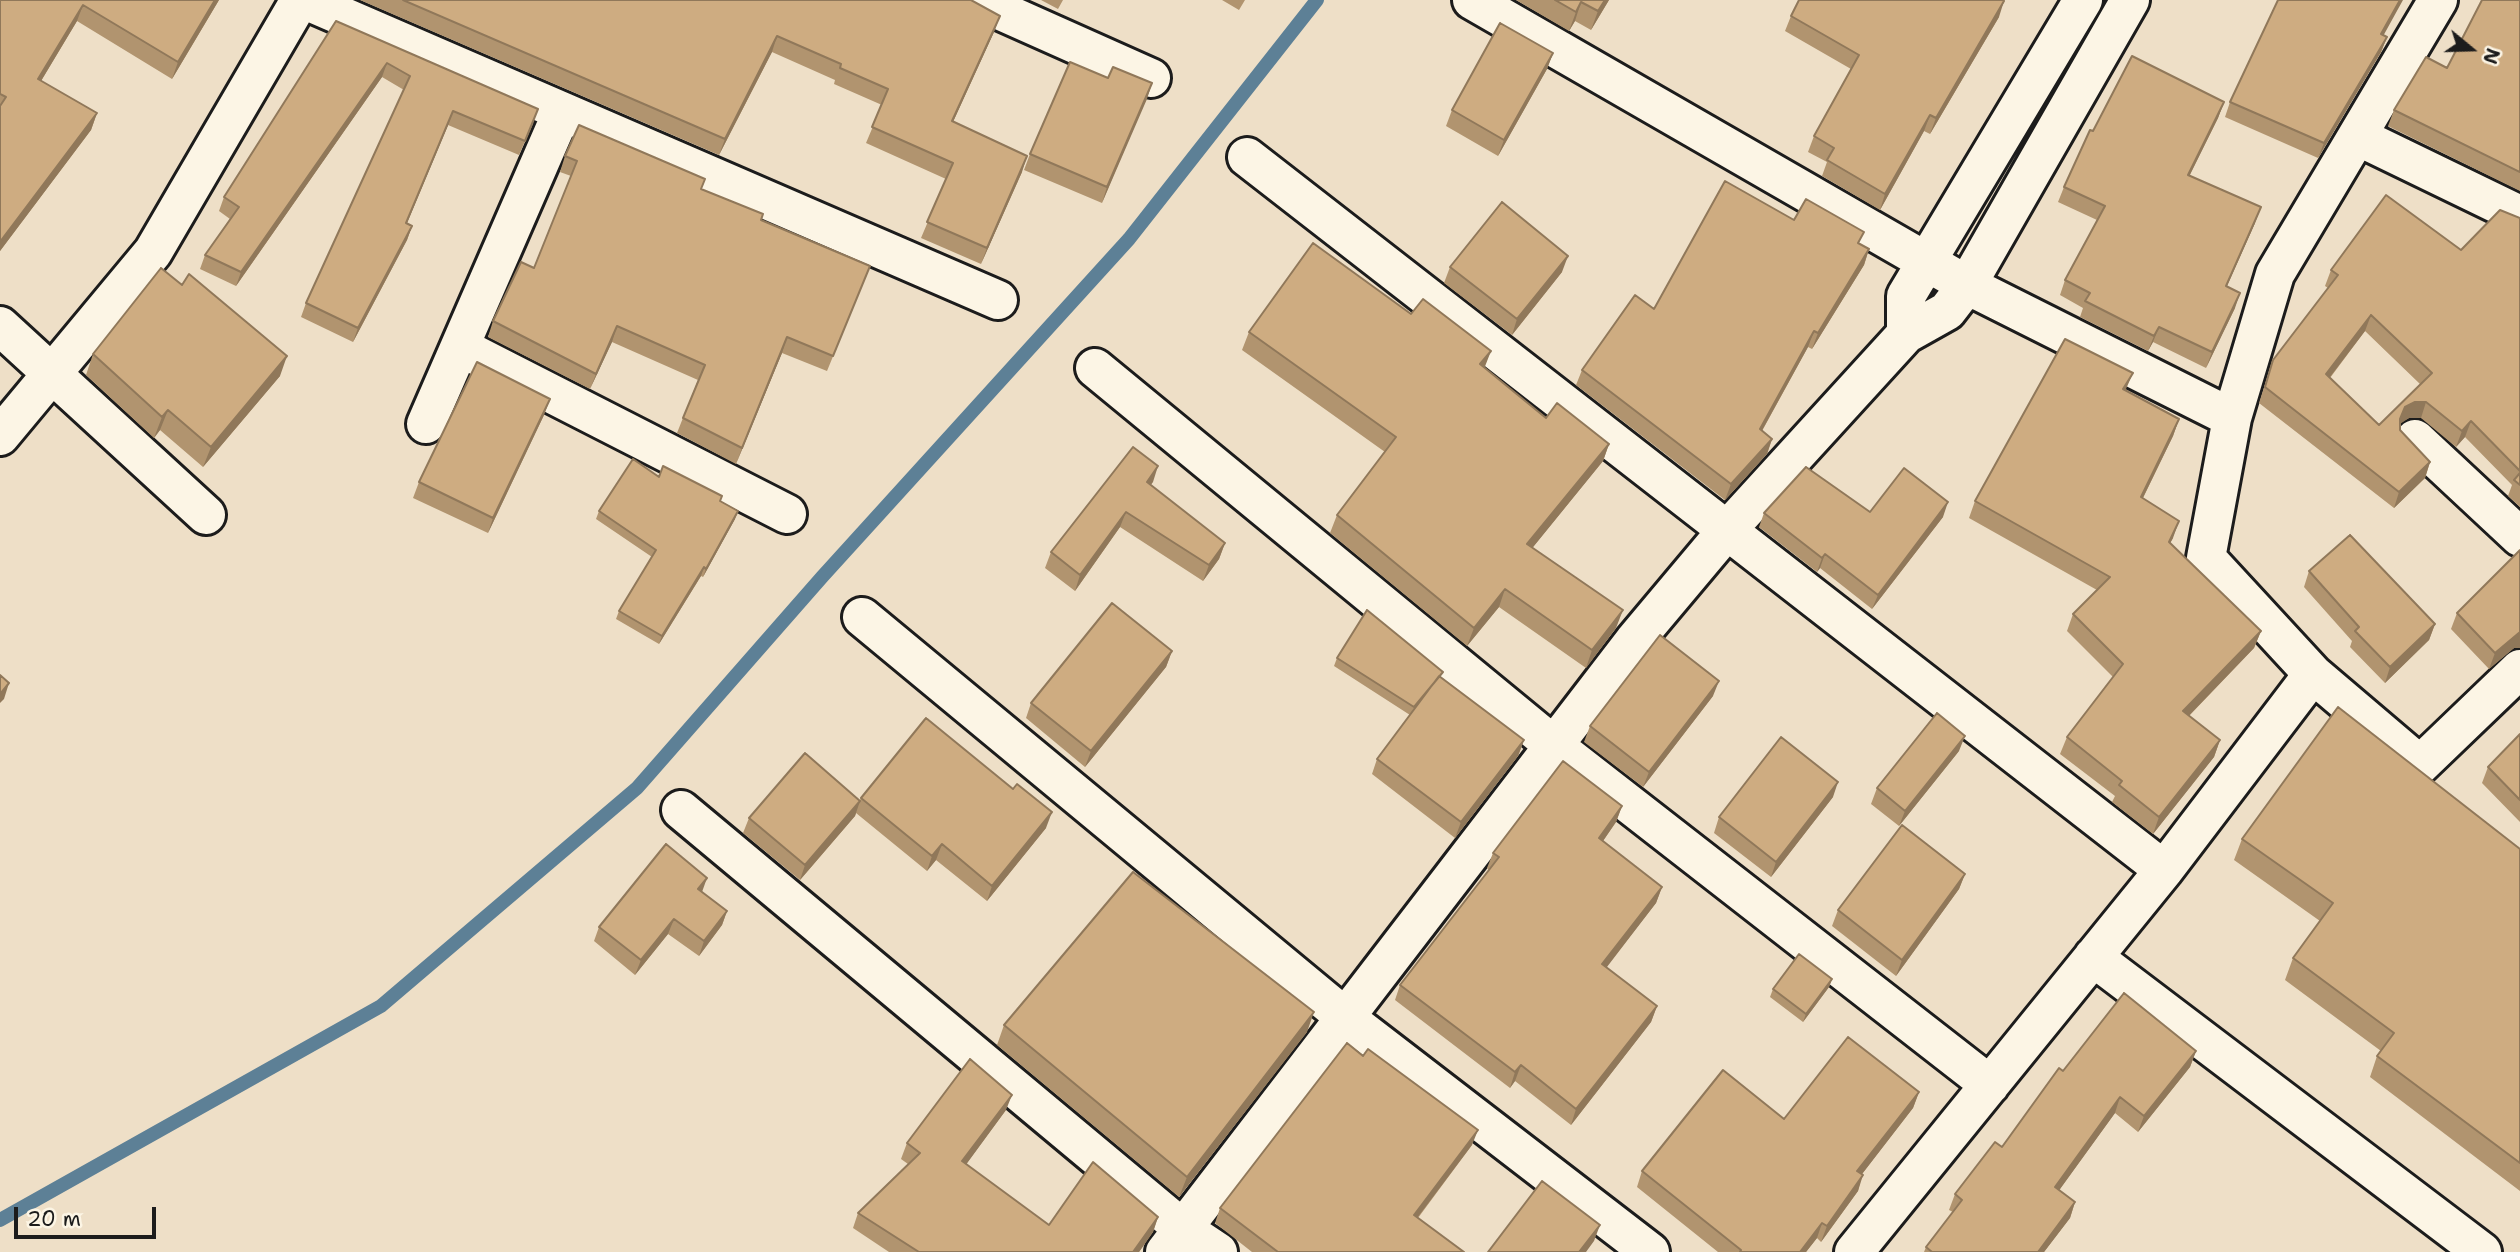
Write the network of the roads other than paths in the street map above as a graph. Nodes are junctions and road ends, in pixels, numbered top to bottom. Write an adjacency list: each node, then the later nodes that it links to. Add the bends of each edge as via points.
1 (300, 0): 20 (street, via 153,252)
2 (305, 0): 9 (street)
3 (1472, 0): 13 (street)
4 (2130, 0): 14 (street)
5 (2438, 0): 10 (street)
6 (980, 1): 8 (street)
7 (2070, 5): 13 (street)
8 (1152, 78)
9 (562, 112): 15 (street); 18 (street)
10 (2357, 136): 12 (street); 21 (street, via 2275,274)
11 (1247, 157): 27 (street)
12 (2520, 215)
13 (1927, 262): 14 (street); 17 (street, via 1906,296)
14 (1967, 285): 17 (street, via 1947,311); 21 (street)
15 (998, 300)
16 (0, 326): 20 (street)
17 (1906, 334): 27 (street)
18 (460, 347): 22 (street); 25 (street)
19 (1095, 368): 32 (street)
20 (51, 375): 23 (street); 26 (street)
21 (2232, 418): 31 (street, via 2206,558)
22 (426, 424)
23 (0, 436)
24 (2415, 439): 28 (street)
25 (787, 514)
26 (206, 515)
27 (1728, 529): 32 (street); 34 (street)
28 (2520, 537)
29 (862, 617): 36 (street)
30 (2520, 669): 31 (street, via 2420,765)
31 (2313, 674): 34 (street)
32 (1552, 744): 36 (street); 37 (street)
33 (681, 810): 38 (street)
34 (2164, 870): 35 (street)
35 (2093, 957): 37 (street); 42 (street)
36 (1346, 1018): 38 (street); 40 (street)
37 (1990, 1085): 41 (street)
38 (1174, 1240): 39 (street)
39 (1218, 1252)
40 (1650, 1252)
41 (1854, 1252)
42 (2482, 1252)

